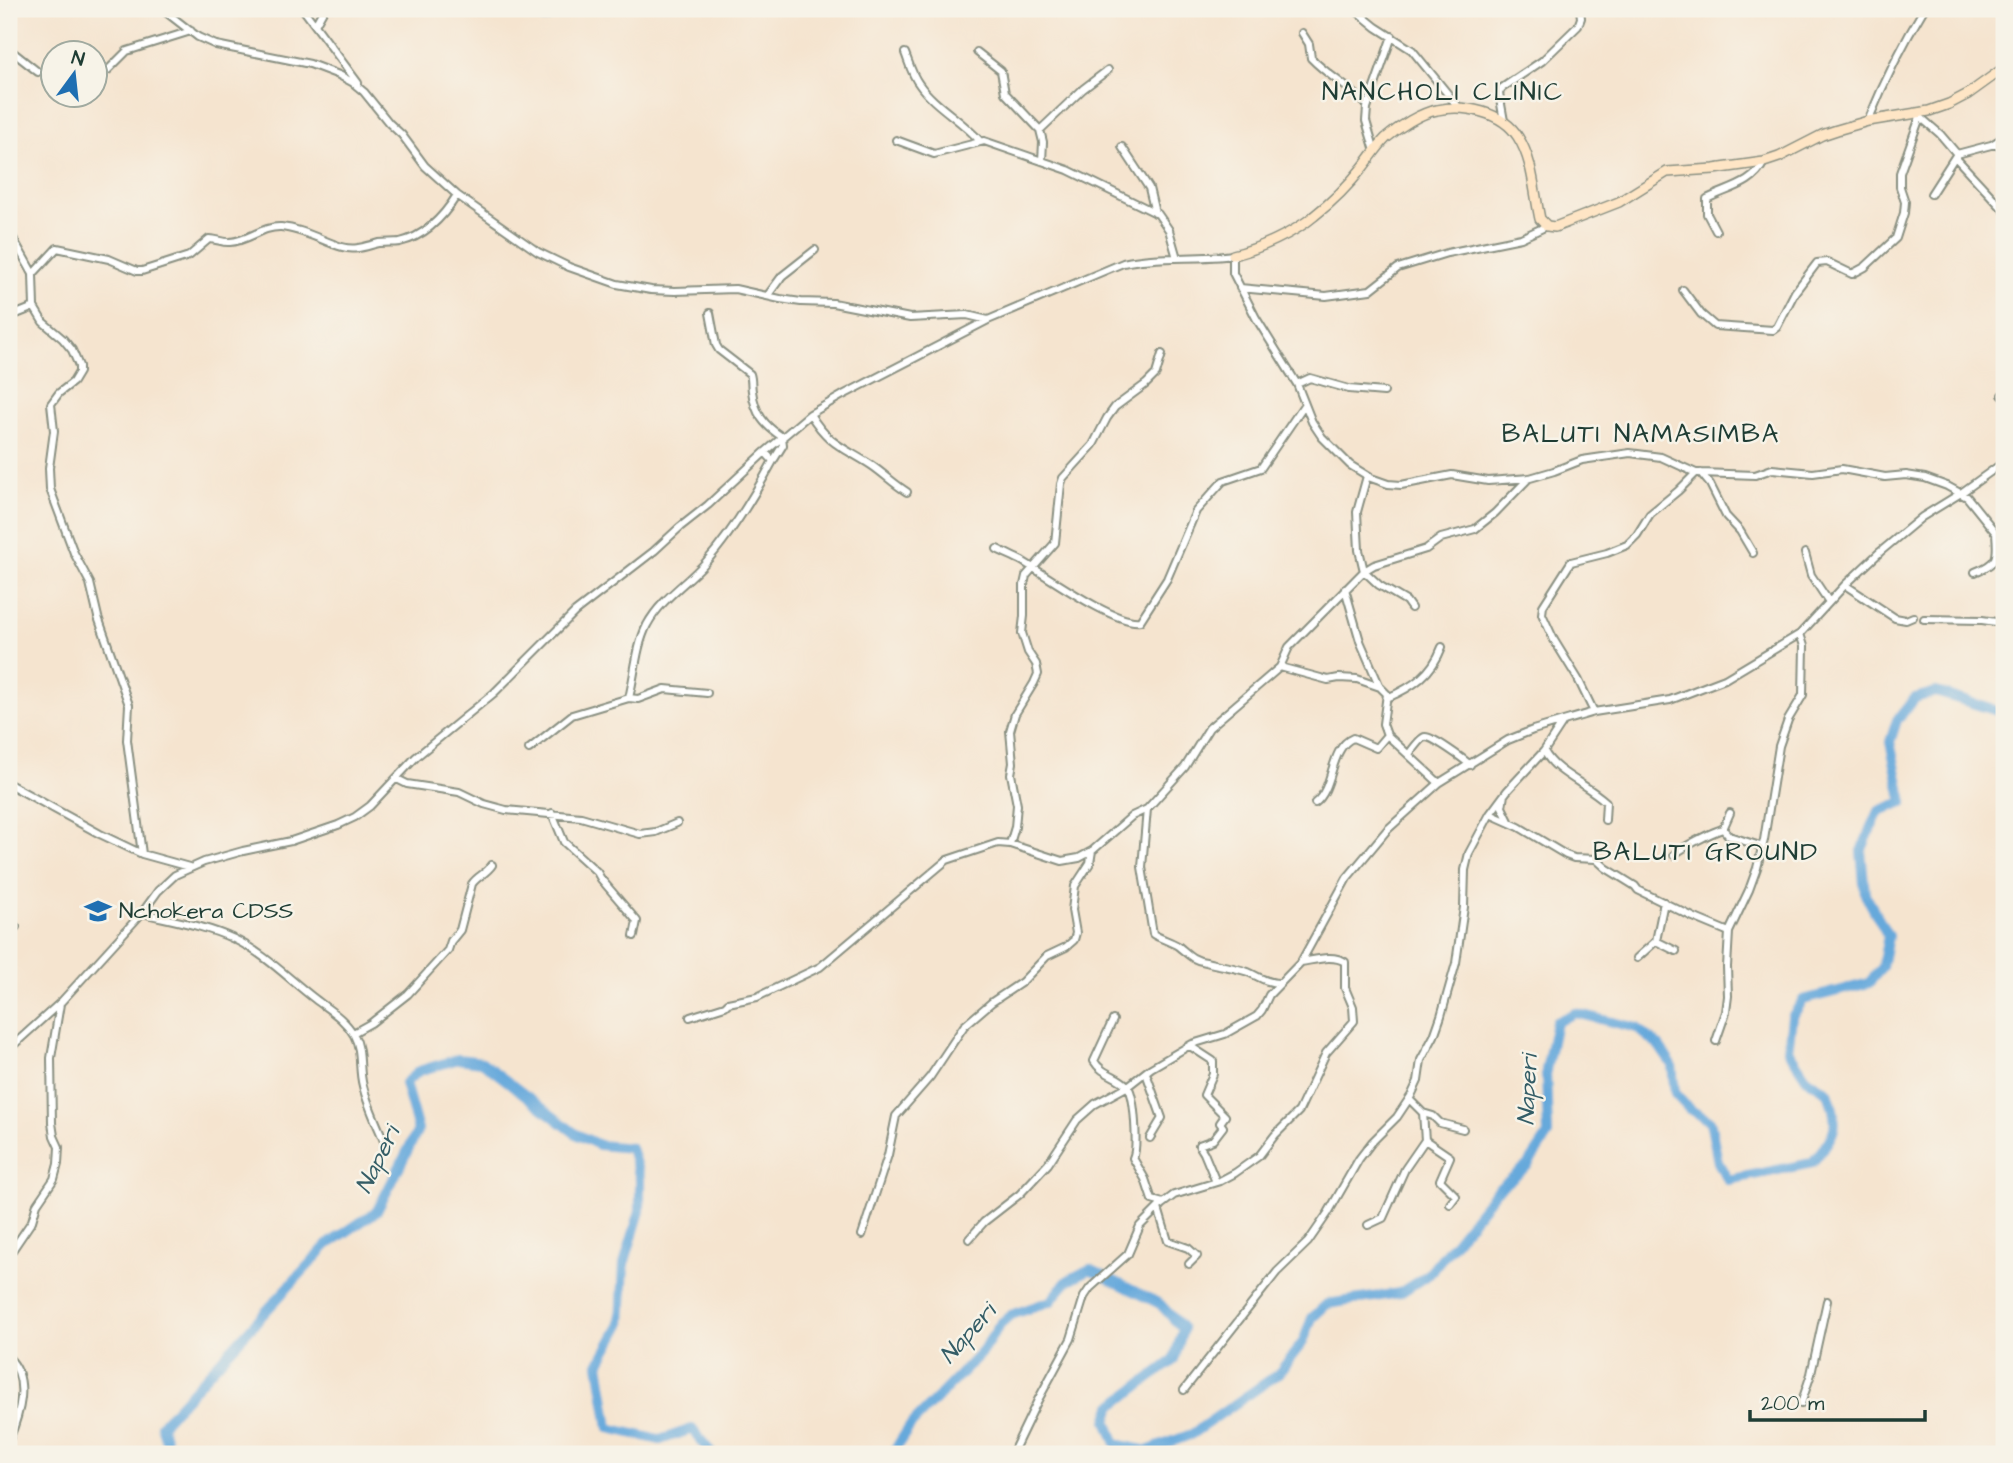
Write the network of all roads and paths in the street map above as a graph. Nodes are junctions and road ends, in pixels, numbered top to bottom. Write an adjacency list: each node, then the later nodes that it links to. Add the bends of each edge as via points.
1 (162, 9): 8 (street)
2 (303, 9): 7 (street)
3 (324, 9): 7 (street)
4 (1354, 9): 10 (street)
5 (1580, 9): 22 (street, via 1578,26 1542,61 1502,88)
6 (1924, 9): 23 (street, via 1894,61)
7 (315, 25): 18 (street)
8 (191, 31): 16 (street, via 127,51); 18 (street, via 216,46 310,64)
9 (1302, 33): 19 (street, via 1311,58)
10 (1392, 37): 19 (street); 20 (street, via 1412,50)
11 (9, 49): 17 (street)
12 (977, 52): 24 (street, via 1001,71 1005,93)
13 (905, 53): 27 (street, via 923,89)
14 (2004, 68): 21 (street, via 1977,88)
15 (1108, 70): 24 (street)
16 (108, 71)
17 (38, 72)
18 (363, 91): 36 (street, via 425,166)
19 (1367, 104): 31 (street, via 1366,121)
20 (1460, 109): 22 (street); 31 (street, via 1425,114 1388,137)
21 (1918, 116): 23 (street); 32 (street, via 1940,134); 47 (street, via 1900,173 1905,202 1896,238 1865,267 1852,274 1827,262 1817,263 1773,330 1711,324)
22 (1504, 121): 39 (street, via 1523,145 1540,219)
23 (1868, 121): 34 (street, via 1822,135)
24 (1040, 130): 33 (street)
25 (2004, 136): 28 (street)
26 (895, 140): 27 (street, via 934,154)
27 (980, 141): 33 (street)
28 (1991, 145): 29 (street); 32 (street)
29 (2004, 145)
30 (1122, 147): 38 (street, via 1149,188)
31 (1375, 151): 43 (street, via 1347,186 1314,216 1291,231)
32 (1956, 156): 35 (street); 37 (street)
33 (1042, 161): 38 (street)
34 (1764, 162): 39 (street, via 1667,172 1609,207 1555,227); 40 (street, via 1748,181 1707,199 1707,214)
35 (1931, 194)
36 (457, 195): 45 (street, via 434,224 401,242 340,247 310,234 272,227 232,242 209,239 189,256 142,271 57,248); 48 (street, via 538,252 617,284 675,291 735,289)
37 (2004, 210)
38 (1155, 213): 44 (street, via 1169,230)
39 (1546, 226): 46 (street, via 1521,238 1398,268 1370,290 1326,296)
40 (1716, 231)
41 (9, 232): 45 (street)
42 (815, 250): 48 (street, via 782,276)
43 (1233, 255): 44 (street); 46 (street, via 1233,273)
44 (1177, 258): 52 (street, via 1124,264)
45 (33, 274): 49 (street)
46 (1240, 288): 54 (street)
47 (1683, 290)
48 (768, 295): 52 (street, via 910,318 967,315)
49 (34, 307): 51 (street); 112 (street, via 72,349 79,366 73,382 51,404 50,489 90,583 129,705 127,740)
50 (710, 313): 58 (street, via 716,345 750,374 761,419)
51 (9, 317)
52 (988, 320): 57 (street)
53 (1161, 354): 72 (street, via 1156,374 1115,407 1093,445 1063,478 1055,543)
54 (1297, 384): 55 (street, via 1310,378 1349,389); 56 (street)
55 (1384, 392)
56 (1304, 405): 63 (street, via 1322,436); 72 (street, via 1261,468 1223,481 1196,511 1167,579 1140,621 1097,607)
57 (810, 414): 58 (street); 65 (street, via 833,443)
58 (782, 437): 59 (street); 60 (street, via 783,445)
59 (765, 452): 60 (street); 96 (street, via 654,551 575,611 494,693 416,757)
60 (773, 461): 87 (street, via 704,565 659,607 646,626)
61 (2004, 462): 66 (street)
62 (1698, 473): 64 (street, via 1661,457 1630,453 1582,460); 66 (street, via 1755,475 1772,469 1813,473 1842,469 1885,477 1914,475); 70 (street, via 1710,484); 89 (street, via 1650,514 1627,545 1571,562 1543,606 1542,618)
63 (1367, 476): 64 (street, via 1401,485 1452,475 1488,481); 73 (street, via 1357,517)
64 (1530, 478): 73 (street, via 1475,529 1441,538 1426,550)
65 (907, 492)
66 (1961, 493): 67 (street); 75 (street, via 1922,517)
67 (1996, 532): 68 (street); 74 (street, via 1996,558)
68 (2004, 543)
69 (997, 549): 72 (street)
70 (1753, 553)
71 (1805, 553): 77 (street, via 1811,575)
72 (1033, 569): 109 (street, via 1025,580 1022,633 1038,674 1010,731 1017,805)
73 (1364, 571): 76 (street); 78 (street)
74 (1976, 572)
75 (1845, 585): 77 (street); 79 (street, via 1895,618)
76 (1345, 589): 84 (street, via 1289,647); 85 (street)
77 (1829, 602): 82 (street)
78 (1411, 608)
79 (1913, 617)
80 (1924, 619): 81 (street)
81 (2004, 620)
82 (1800, 634): 89 (street, via 1725,679 1687,695); 110 (street, via 1804,690 1779,746)
83 (1442, 647): 88 (street, via 1419,682)
84 (1280, 667): 85 (street); 101 (street, via 1209,728 1185,767)
85 (1380, 687): 88 (street)
86 (707, 693): 87 (street, via 665,689)
87 (629, 698): 92 (street, via 572,715)
88 (1387, 698): 91 (street, via 1383,724)
89 (1594, 712): 90 (street)
90 (1563, 722): 93 (street); 95 (street, via 1508,740)
91 (1387, 735): 94 (street); 100 (street, via 1376,748 1350,738 1322,799)
92 (529, 749)
93 (1544, 751): 99 (street); 105 (street, via 1556,767 1606,802)
94 (1409, 754): 95 (street, via 1423,738 1430,737); 97 (street)
95 (1470, 765): 97 (street)
96 (397, 779): 102 (street, via 459,792 506,810); 115 (street, via 370,806 338,825)
97 (1440, 783): 125 (street, via 1387,830 1347,878)
98 (9, 784): 112 (street)
99 (1505, 793): 104 (street); 107 (street, via 1502,807)
100 (1315, 803)
101 (1147, 809): 111 (street); 126 (street, via 1142,867 1153,934 1206,963)
102 (552, 813): 106 (street, via 640,834); 121 (street, via 564,842 597,872 637,921)
103 (1730, 813): 108 (street)
104 (1490, 814): 107 (street); 136 (street, via 1469,852 1456,962)
105 (1605, 820)
106 (677, 823)
107 (1510, 823): 116 (street, via 1566,855 1596,859 1638,890)
108 (1723, 829): 110 (street, via 1728,836); 113 (street)
109 (1010, 844): 111 (street, via 1062,861); 128 (street, via 998,843 947,860 820,967 757,997)
110 (1763, 847): 120 (street)
111 (1092, 850): 146 (street, via 1090,863 1075,886 1074,940 1047,956 1022,982 964,1026 930,1077 896,1116)
112 (142, 854): 115 (street)
113 (1674, 855)
114 (492, 865): 130 (street, via 471,884 460,930 448,950 408,994)
115 (189, 867): 117 (street, via 158,891)
116 (1664, 902): 120 (street); 122 (street)
117 (142, 913): 127 (street); 130 (street, via 234,939 331,1009)
118 (16, 927): 119 (street)
119 (9, 932)
120 (1729, 932): 131 (street, via 1728,996)
121 (634, 936)
122 (1656, 942): 123 (street); 124 (street)
123 (1676, 951)
124 (1637, 958)
125 (1301, 962): 126 (street); 142 (street, via 1334,958 1345,962 1345,988 1354,1021 1326,1053 1299,1111 1259,1156)
126 (1280, 983): 132 (street, via 1257,1016 1225,1034)
127 (61, 1002): 133 (street); 148 (street, via 51,1058 51,1123 59,1147 58,1164 32,1221)
128 (690, 1017)
129 (1114, 1020): 135 (street, via 1094,1061)
130 (353, 1033): 141 (street, via 366,1098)
131 (1716, 1041)
132 (1190, 1045): 134 (street); 142 (street, via 1213,1061 1204,1095 1225,1116 1213,1140 1199,1145)
133 (9, 1049)
134 (1146, 1073): 135 (street); 139 (street, via 1162,1118)
135 (1128, 1086): 144 (street, via 1134,1103 1137,1151 1133,1158 1152,1200); 147 (street, via 1083,1114 1048,1164)
136 (1409, 1099): 137 (street); 152 (street, via 1359,1159 1308,1242 1277,1272)
137 (1423, 1113): 138 (street); 140 (street)
138 (1463, 1129)
139 (1150, 1138)
140 (1425, 1139): 143 (street, via 1450,1157 1440,1180 1456,1196); 145 (street, via 1383,1218)
141 (386, 1146)
142 (1216, 1182): 144 (street, via 1174,1195)
143 (1450, 1204)
144 (1161, 1205): 149 (street, via 1168,1241 1197,1256); 155 (street, via 1140,1226 1128,1254 1084,1297 1071,1339)
145 (1367, 1225)
146 (862, 1236)
147 (969, 1238)
148 (9, 1255)
149 (1189, 1264)
150 (1827, 1301): 153 (street)
151 (9, 1358): 154 (street, via 18,1368 21,1394)
152 (1184, 1390)
153 (1801, 1404)
154 (9, 1440)
155 (1012, 1454)

